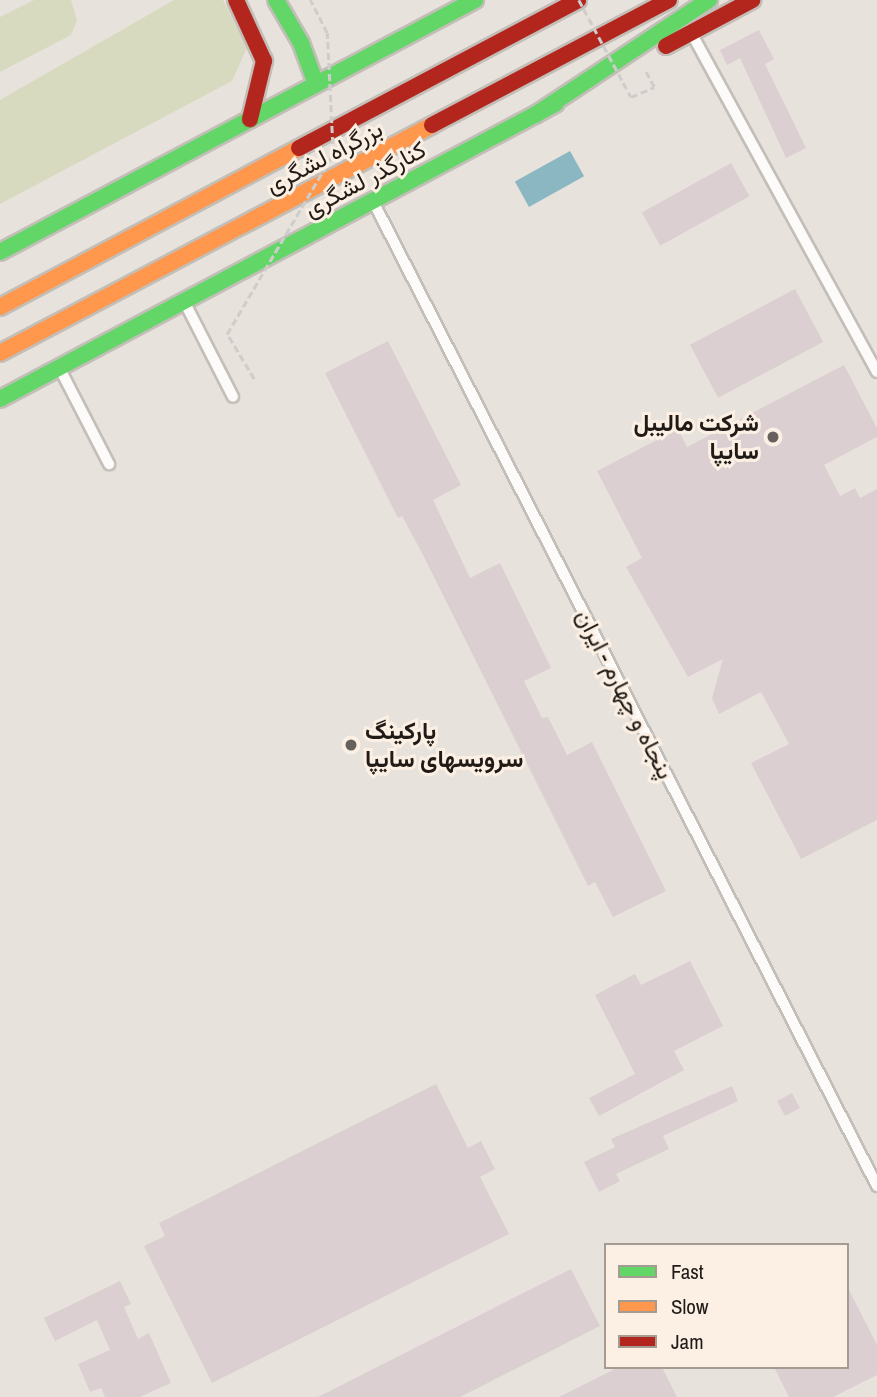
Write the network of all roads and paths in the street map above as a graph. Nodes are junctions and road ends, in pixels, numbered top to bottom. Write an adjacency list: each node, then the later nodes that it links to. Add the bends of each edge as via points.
1 (236, 0): 10 (main road)
2 (276, 0): 10 (main road)
3 (310, 0): 22 (path, bridge, via 327,33 333,154 227,334)
4 (475, 0): 11 (main road)
5 (579, 0): 12 (path, bridge, via 631,97); 18 (main road, بزرگراه لشگری)
6 (669, 0): 19 (main road, بزرگراه لشگری)
7 (709, 0): 13 (main road)
8 (752, 0): 9 (main road, کنارگذر لشگری)
9 (691, 32): 13 (main road, کنارگذر لشگری); 21 (lane)
10 (277, 41): 11 (main road); 14 (main road, via 264,61)
11 (316, 84): 14 (main road)
12 (654, 87)
13 (535, 115): 15 (main road, کنارگذر لشگری)
14 (250, 119): 16 (main road)
15 (373, 201): 17 (main road, کنارگذر لشگری); 26 (lane, پنجاه و چهارم - ایران)
16 (0, 252)
17 (184, 301): 20 (main road, کنارگذر لشگری); 23 (lane)
18 (0, 307)
19 (0, 354)
20 (60, 367): 24 (main road, کنارگذر لشگری); 25 (lane)
21 (877, 372)
22 (254, 379)
23 (233, 397)
24 (0, 399)
25 (109, 464)
26 (877, 1186)

